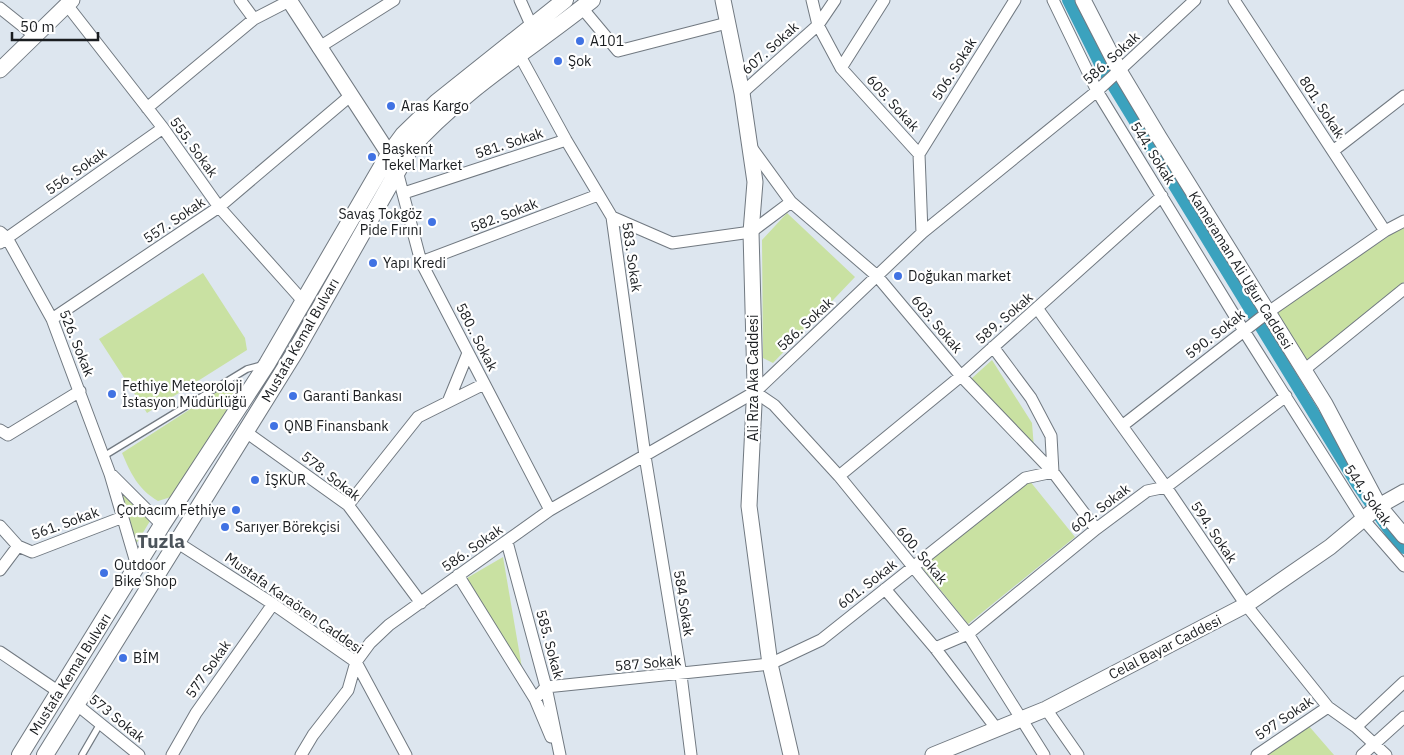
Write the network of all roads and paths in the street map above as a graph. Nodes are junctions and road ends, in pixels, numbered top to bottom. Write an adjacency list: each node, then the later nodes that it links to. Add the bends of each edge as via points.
1 (240, 0): 18 (street)
2 (289, 0): 18 (street); 23 (street)
3 (394, 0): 23 (street)
4 (520, 0): 21 (street)
5 (565, 0): 21 (main road, Mustafa Kemal Bulvarı)
6 (722, 0): 19 (street, Ali Rıza Aka Caddesi)
7 (812, 0): 20 (street, 605. Sokak)
8 (835, 0): 20 (street, 607. Sokak)
9 (884, 0): 25 (street)
10 (1015, 0): 38 (street, 506. Sokak)
11 (1053, 0): 28 (street, 544. Sokak)
12 (1083, 0): 27 (street, Kameraman Ali Uğur Caddesi)
13 (1195, 0): 27 (street, 586. Sokak)
14 (1234, 0): 36 (street, 801. Sokak)
15 (70, 2): 22 (street); 32 (street, 555. Sokak)
16 (587, 4): 19 (street, via 618,51); 24 (main road, Mustafa Kemal Bulvarı)
17 (0, 8): 22 (street)
18 (254, 19): 32 (street)
19 (727, 23): 29 (street, Ali Rıza Aka Caddesi)
20 (818, 25): 25 (street, 605. Sokak); 29 (street, 607. Sokak)
21 (532, 26): 37 (main road, Mustafa Kemal Bulvarı, via 424,114)
22 (36, 36): 26 (street)
23 (318, 48): 30 (street)
24 (520, 56): 34 (street, 583. Sokak); 39 (main road, Mustafa Kemal Bulvarı, via 430,126 410,149)
25 (841, 68): 38 (street, 605. Sokak)
26 (0, 70)
27 (1120, 72): 28 (street, 586. Sokak); 56 (street, Kameraman Ali Uğur Caddesi)
28 (1097, 91): 42 (street, 544. Sokak); 49 (street, 586. Sokak)
29 (742, 93): 35 (street, Ali Rıza Aka Caddesi)
30 (350, 96): 37 (street); 44 (street, 557. Sokak)
31 (1404, 96): 36 (street)
32 (147, 108): 33 (street, 555. Sokak)
33 (163, 128): 44 (street, 555. Sokak); 50 (street, 556. Sokak)
34 (566, 140): 40 (street, 581. Sokak); 41 (street, 583. Sokak)
35 (749, 145): 43 (street, 603. Sokak); 48 (street, Ali Rıza Aka Caddesi, via 755,182)
36 (1332, 151): 47 (street, 801. Sokak)
37 (389, 154): 54 (main road, Mustafa Kemal Bulvarı)
38 (919, 154): 49 (street)
39 (397, 171): 40 (street, 580.. Sokak); 71 (main road, Mustafa Kemal Bulvarı)
40 (404, 193): 51 (street, 580.. Sokak)
41 (598, 195): 45 (street, 583. Sokak); 51 (street, 582. Sokak)
42 (1162, 196): 55 (street, 589. Sokak); 58 (street, 544. Sokak)
43 (791, 202): 48 (street); 52 (street, 603. Sokak)
44 (220, 208): 54 (street, 555. Sokak); 57 (street, 557. Sokak)
45 (612, 217): 48 (street, via 672,243); 73 (street, 583. Sokak)
46 (1404, 221): 47 (street, 590. Sokak)
47 (1385, 231): 56 (street, 590. Sokak)
48 (751, 232): 66 (street, Ali Rıza Aka Caddesi)
49 (922, 233): 52 (street, 586. Sokak)
50 (2, 238): 57 (street, 526. Sokak)
51 (421, 262): 60 (street, 580.. Sokak)
52 (877, 276): 63 (street, 603. Sokak); 66 (street, 586. Sokak)
53 (1404, 289): 62 (street)
54 (303, 301): 61 (main road, Mustafa Kemal Bulvarı)
55 (1038, 308): 59 (street, 589. Sokak); 69 (street, 594. Sokak)
56 (1267, 313): 58 (street, 590. Sokak); 62 (street, Kameraman Ali Uğur Caddesi)
57 (52, 319): 65 (street, 526. Sokak)
58 (1244, 331): 67 (street, 544. Sokak); 69 (street, 590. Sokak)
59 (993, 347): 63 (street, 589. Sokak); 74 (street, via 1031,398 1051,436)
60 (468, 353): 64 (street, 580.. Sokak); 68 (street)
61 (267, 364): 72 (lane, via 247,369); 84 (main road, Mustafa Kemal Bulvarı)
62 (1304, 370): 80 (street, Kameraman Ali Uğur Caddesi, via 1326,404)
63 (961, 376): 74 (street, 603. Sokak); 76 (street, 589. Sokak)
64 (484, 384): 68 (street); 81 (street, 580.. Sokak)
65 (80, 391): 70 (street, via 8,435); 72 (street, 526. Sokak)
66 (755, 392): 73 (street, 586. Sokak); 76 (street, 600. Sokak, via 774,405); 104 (street, Ali Rıza Aka Caddesi, via 749,506)
67 (1286, 396): 77 (street, 602. Sokak); 83 (street, 544. Sokak)
68 (448, 402): 79 (street, via 418,417)
69 (1122, 426): 77 (street, 594. Sokak)
70 (0, 430)
71 (246, 432): 79 (street, 578. Sokak); 89 (main road, Mustafa Kemal Bulvarı)
72 (104, 456): 75 (street, 526. Sokak)
73 (645, 456): 81 (street, 586. Sokak); 105 (street, 584 Sokak)
74 (1053, 472): 86 (street, 603. Sokak); 93 (street, 601. Sokak, via 1025,478)
75 (110, 474): 82 (street, 526. Sokak); 84 (street)
76 (839, 476): 93 (street, 600. Sokak)
77 (1166, 486): 86 (street, 602. Sokak, via 1147,491); 99 (street, 594. Sokak)
78 (1404, 492): 80 (street, Celal Bayar Caddesi)
79 (348, 505): 97 (street, 578. Sokak)
80 (1379, 506): 83 (street, Celal Bayar Caddesi); 87 (street, Kameraman Ali Uğur Caddesi)
81 (550, 510): 88 (street, 586. Sokak)
82 (123, 517): 90 (street, 561. Sokak, via 32,552); 91 (street, 526. Sokak)
83 (1363, 519): 92 (street, 544. Sokak); 99 (street, Celal Bayar Caddesi)
84 (162, 525): 91 (main road, Mustafa Kemal Bulvarı)
85 (0, 526): 90 (street)
86 (1096, 529): 100 (street, 602. Sokak)
87 (1404, 536)
88 (507, 542): 95 (street, 586. Sokak); 107 (street, 585. Sokak)
89 (178, 543): 98 (street, Mustafa Karaören Caddesi); 110 (main road, Mustafa Kemal Bulvarı)
90 (18, 546): 94 (street)
91 (136, 566): 108 (main road, Mustafa Kemal Bulvarı)
92 (1404, 566)
93 (912, 568): 96 (street, 601. Sokak); 100 (street, 600. Sokak)
94 (0, 570)
95 (458, 575): 97 (street, 586. Sokak); 109 (street, 585. Sokak)
96 (885, 589): 101 (street); 104 (street, 601. Sokak, via 821,640)
97 (421, 603): 103 (street, 586. Sokak, via 389,624)
98 (273, 604): 103 (street, Mustafa Karaören Caddesi); 123 (street, 577 Sokak, via 196,713)
99 (1246, 605): 111 (street, 594. Sokak); 112 (street, Celal Bayar Caddesi)
100 (968, 634): 101 (street, 602. Sokak); 114 (street, 600. Sokak)
101 (935, 648): 117 (street)
102 (0, 652): 108 (street)
103 (356, 662): 124 (street, via 348,690); 125 (street, Mustafa Karaören Caddesi)
104 (770, 664): 105 (street, 587 Sokak); 128 (street, Ali Rıza Aka Caddesi)
105 (681, 675): 107 (street, 587 Sokak); 127 (street, 584 Sokak)
106 (1404, 682): 116 (street)
107 (546, 687): 109 (street); 126 (street, 585. Sokak)
108 (59, 692): 119 (main road, Mustafa Kemal Bulvarı)
109 (535, 700): 126 (street, 585. Sokak)
110 (76, 704): 115 (street, 573 Sokak); 120 (main road, Mustafa Kemal Bulvarı)
111 (1328, 707): 116 (street, 594. Sokak); 132 (street, 597 Sokak)
112 (1046, 709): 114 (street, Celal Bayar Caddesi); 131 (street)
113 (1404, 717): 118 (street)
114 (1020, 719): 117 (street, Celal Bayar Caddesi); 130 (street, 600. Sokak)
115 (100, 724): 121 (lane); 122 (street, 573 Sokak)
116 (1356, 727): 118 (street, 594. Sokak)
117 (996, 728): 129 (street, Celal Bayar Caddesi)
118 (1374, 745): 133 (street); 134 (street, 594. Sokak)
119 (20, 755)
120 (46, 755)
121 (82, 755)
122 (139, 755)
123 (172, 755)
124 (301, 755)
125 (406, 755)
126 (560, 755)
127 (691, 755)
128 (791, 755)
129 (933, 755)
130 (1044, 755)
131 (1078, 755)
132 (1257, 755)
133 (1362, 755)
134 (1386, 755)

